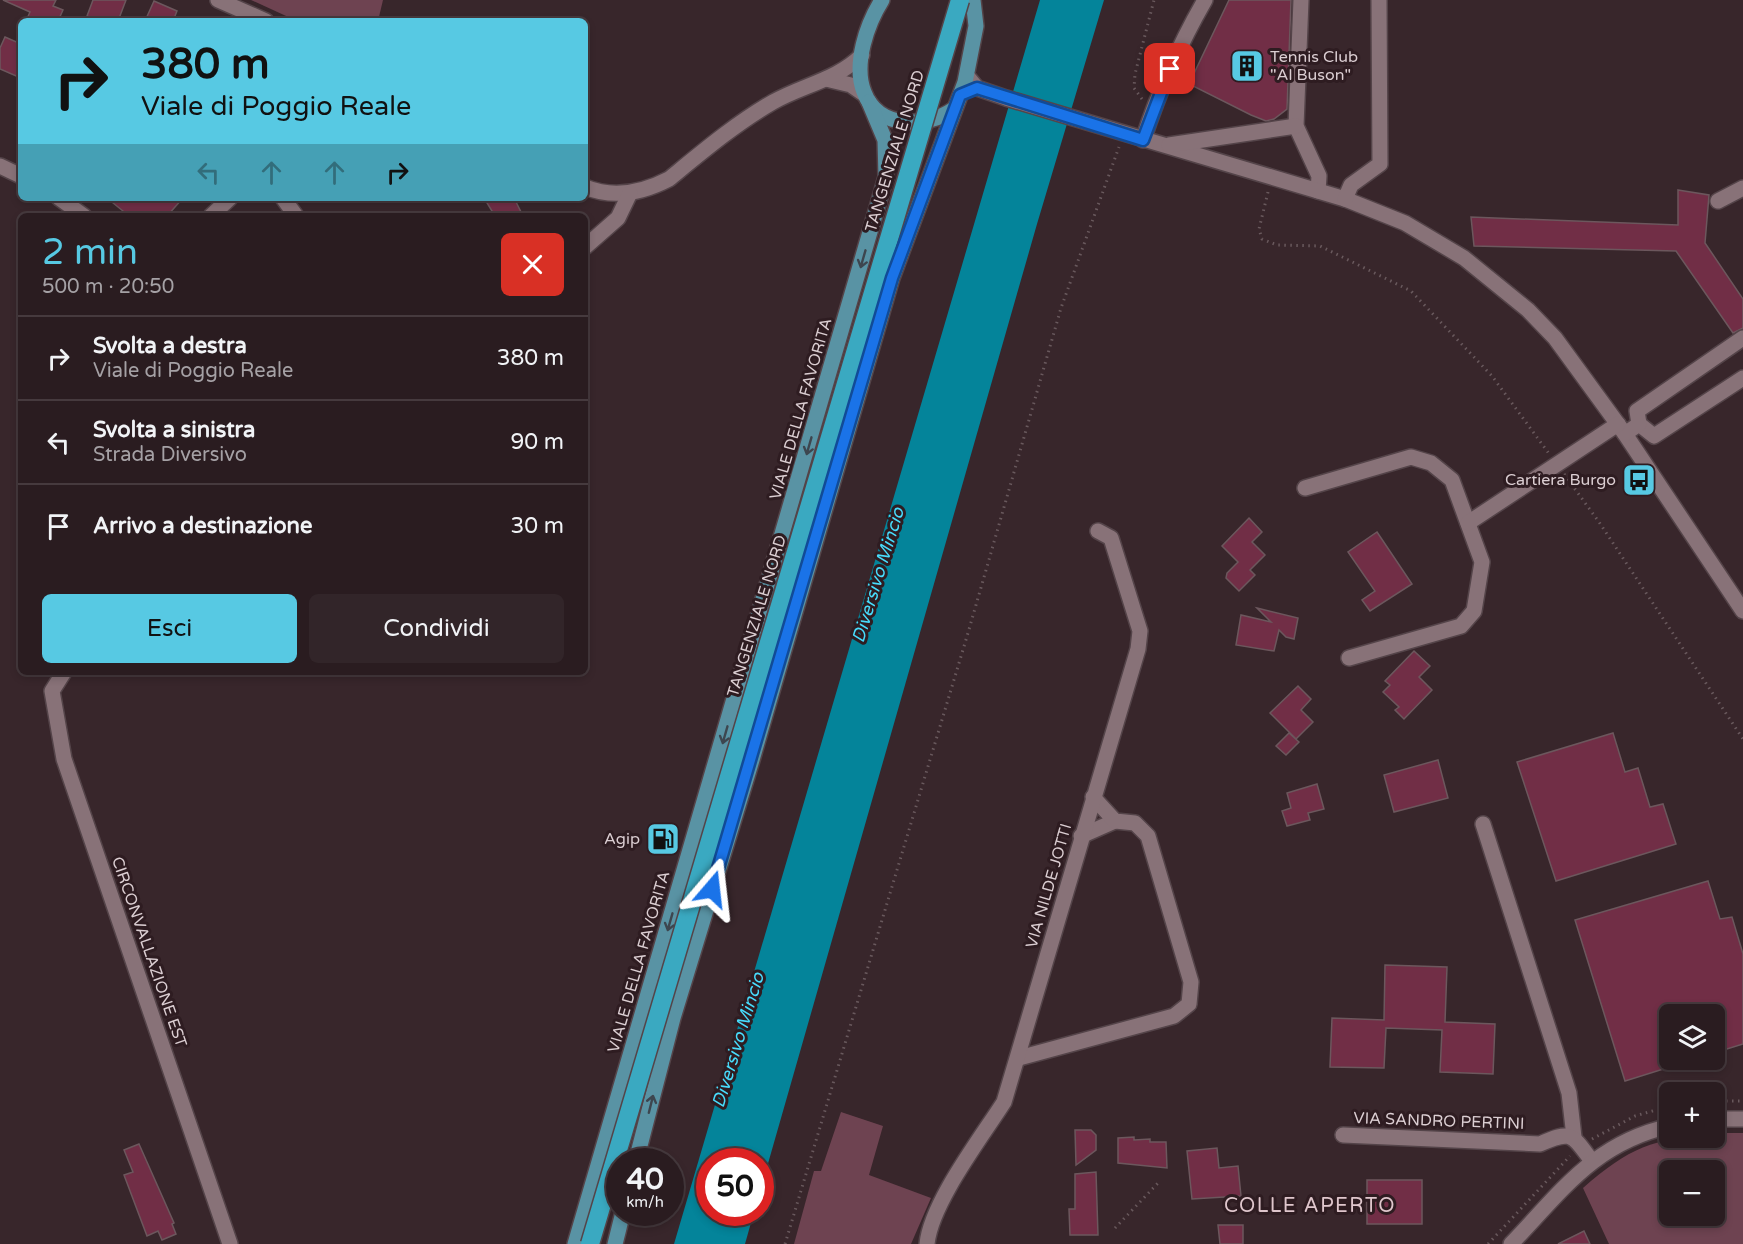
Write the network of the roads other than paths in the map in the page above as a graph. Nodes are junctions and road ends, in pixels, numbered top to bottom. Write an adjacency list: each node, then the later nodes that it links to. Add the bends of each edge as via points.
1 (218, 0): 9 (street)
2 (882, 0): 11 (main road)
3 (960, 0): 58 (highway, TANGENZIALE NORD, bridge)
4 (973, 0): 10 (main road)
5 (983, 0): 10 (main road)
6 (1205, 0): 18 (street, via 1185,34)
7 (1301, 0): 17 (street)
8 (1379, 0): 26 (street, via 1380,164 1351,185)
9 (259, 18)
10 (976, 18): 12 (main road)
11 (861, 55): 13 (street, via 847,69); 15 (main road, VIALE DELLA FAVORITA, via 861,77)
12 (967, 76): 14 (street); 16 (main road)
13 (826, 79): 15 (street, via 851,85); 25 (street, via 795,90 752,115 669,179)
14 (977, 88): 16 (street); 18 (street)
15 (867, 98): 16 (main road, via 889,116 908,124 932,122); 57 (main road, VIALE DELLA FAVORITA, one-way to 57, via 885,140 886,177)
16 (957, 102): 53 (main road, one-way to 16, via 673,1018 892,278)
17 (1296, 126): 19 (street); 24 (street, via 1319,176)
18 (1143, 140): 19 (street)
19 (1160, 146): 24 (street)
20 (0, 166): 21 (street)
21 (18, 175)
22 (588, 188): 25 (street, via 610,194)
23 (1743, 188): 29 (street)
24 (1318, 191): 26 (street)
25 (630, 193): 32 (street, via 618,218)
26 (1345, 199): 36 (street, via 1405,223 1464,258 1514,298 1555,338)
27 (63, 201): 30 (street)
28 (227, 201): 31 (street)
29 (1718, 201)
30 (80, 213)
31 (214, 213)
32 (588, 244)
33 (1743, 338): 35 (street, via 1636,411)
34 (1743, 378): 35 (street, via 1654,436)
35 (1639, 424): 36 (street)
36 (1621, 429): 38 (street, via 1557,464); 40 (street)
37 (1305, 488): 38 (street, via 1411,457 1431,463 1452,480)
38 (1468, 523): 41 (street, via 1482,562 1474,611 1461,626)
39 (1098, 531): 43 (street, VIA NILDE JOTTI, via 1111,538 1140,631)
40 (1743, 611)
41 (1349, 658)
42 (62, 675): 56 (street, CIRCONVALLAZIONE EST, via 52,691 64,759)
43 (1093, 797): 44 (street); 46 (street, VIA NILDE JOTTI)
44 (1115, 821): 46 (street); 47 (street, via 1135,823 1148,836 1191,982 1189,1004 1174,1016)
45 (1483, 824): 52 (street, via 1569,1093)
46 (1081, 836): 47 (street, VIA NILDE JOTTI)
47 (1019, 1058): 60 (street, VIA NILDE JOTTI, via 1004,1102 964,1163 929,1229)
48 (1725, 1119): 49 (street)
49 (1743, 1119)
50 (1659, 1130): 54 (street)
51 (1343, 1136): 52 (street, VIA SANDRO PERTINI, via 1540,1144 1562,1134)
52 (1574, 1137): 54 (street)
53 (639, 1148)
54 (1591, 1160): 61 (street)
55 (620, 1226): 59 (main road)
56 (230, 1244)
57 (575, 1244)
58 (590, 1244)
59 (615, 1244)
60 (927, 1244)
61 (1511, 1244)

